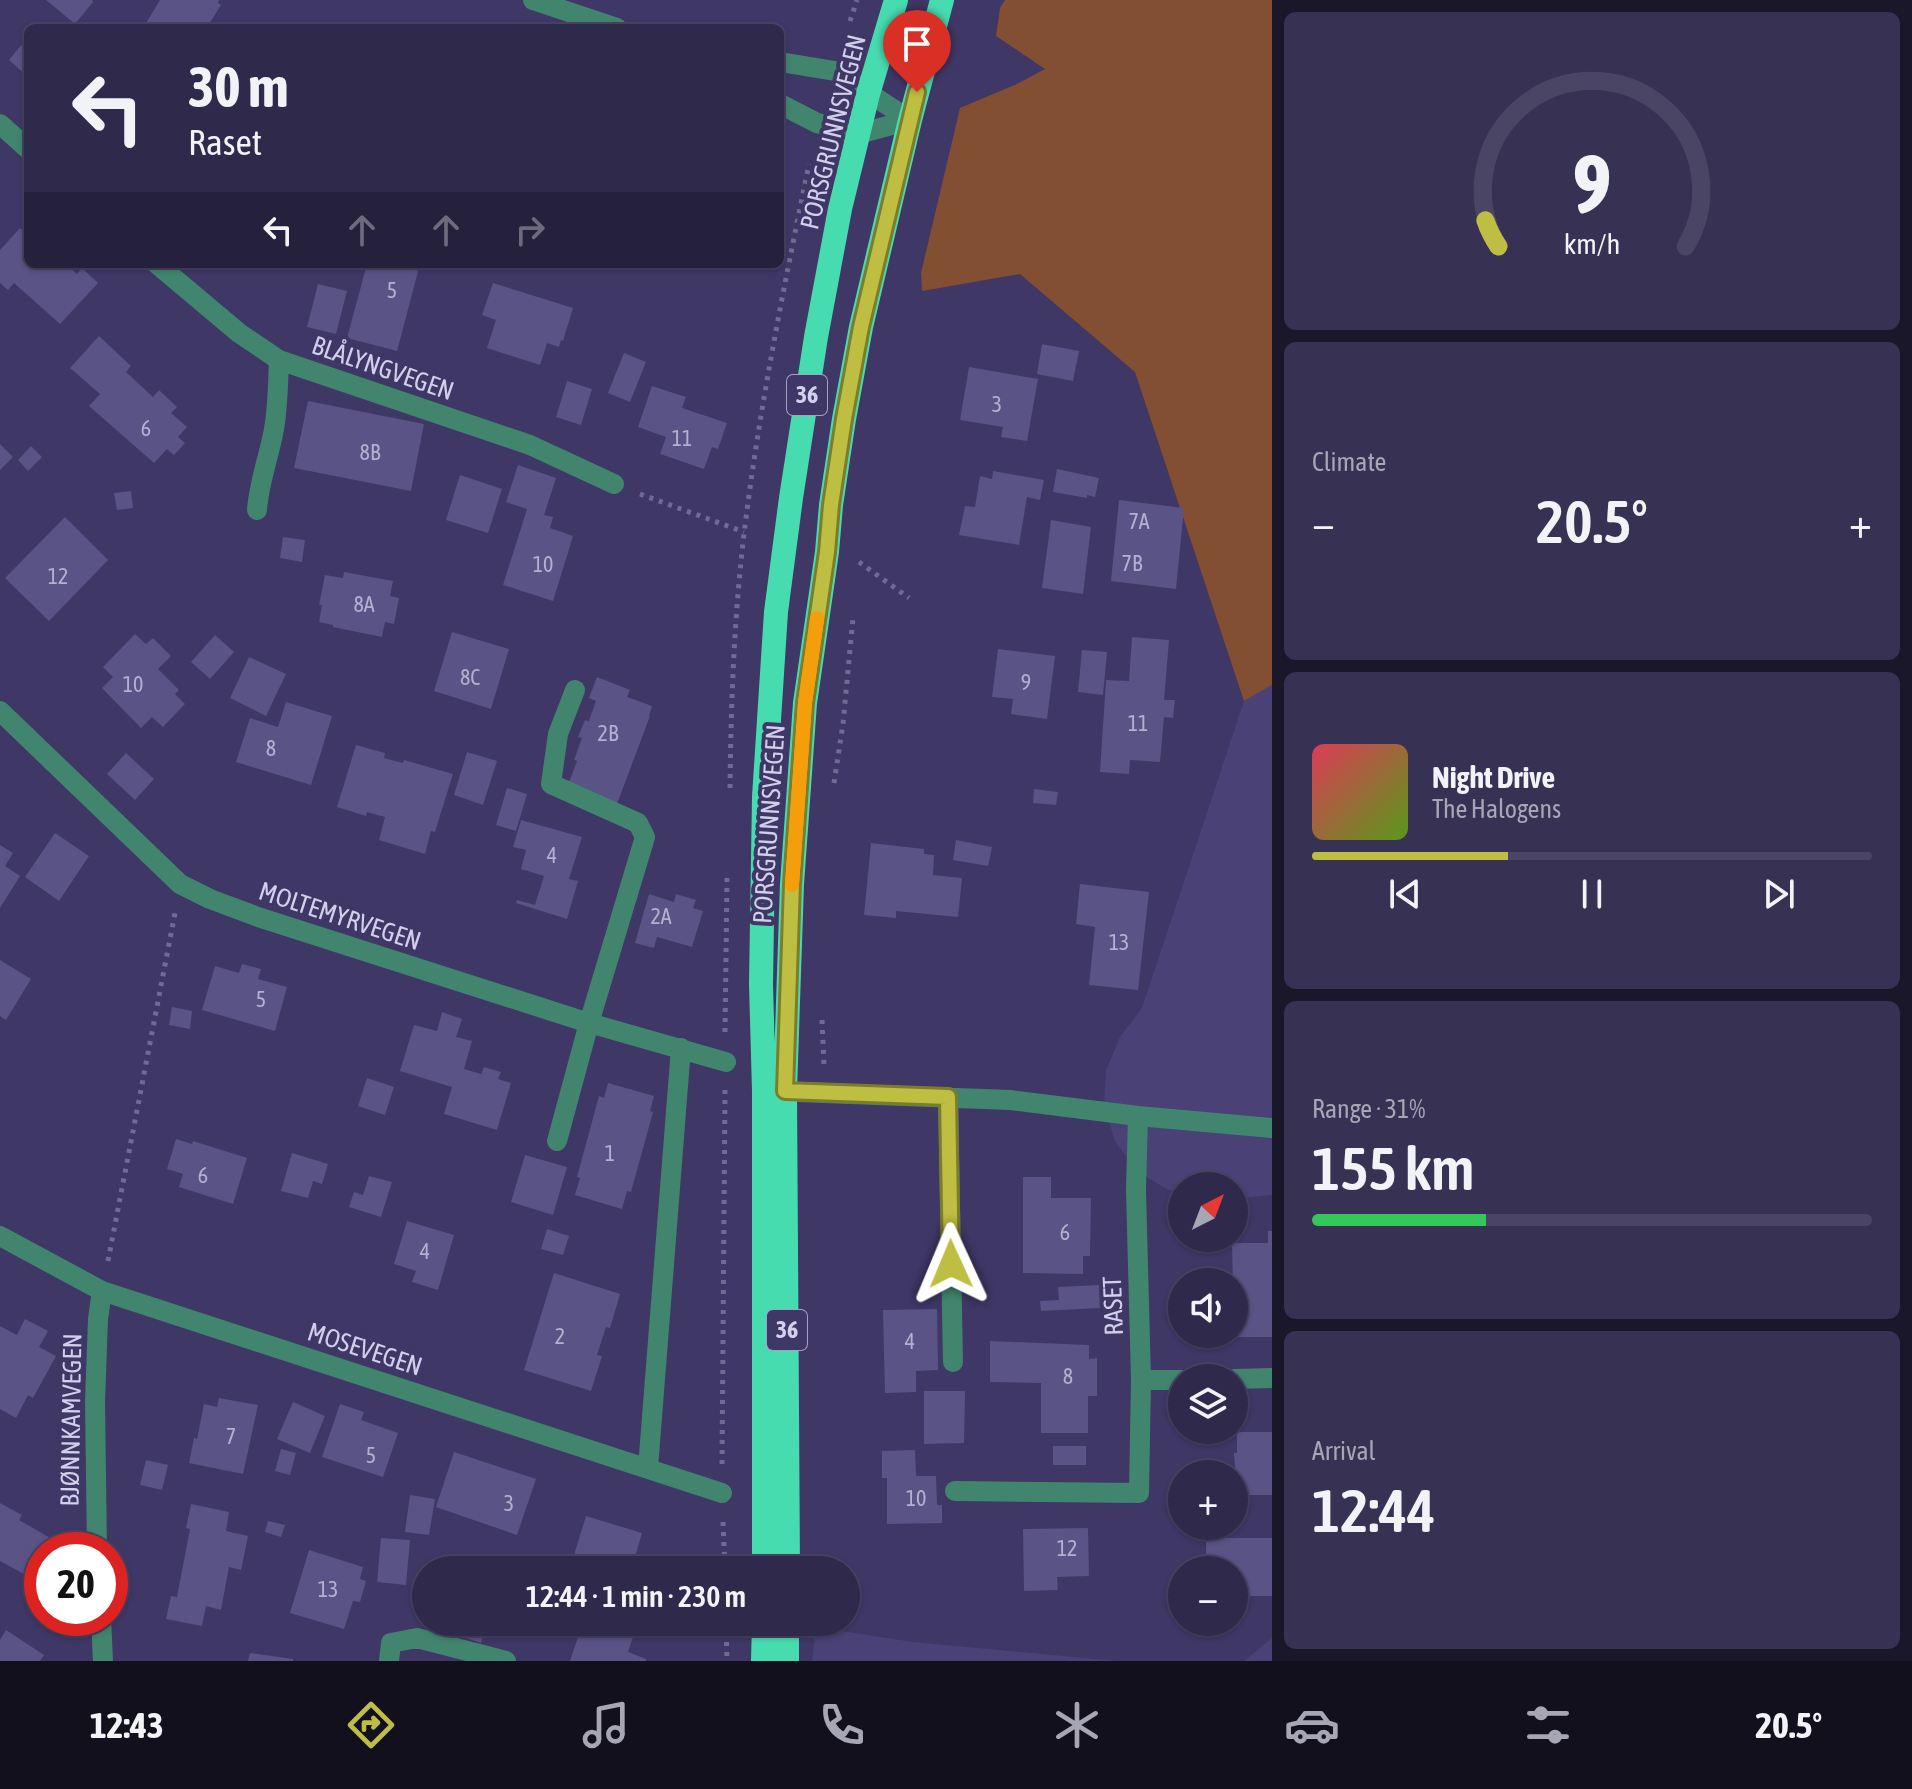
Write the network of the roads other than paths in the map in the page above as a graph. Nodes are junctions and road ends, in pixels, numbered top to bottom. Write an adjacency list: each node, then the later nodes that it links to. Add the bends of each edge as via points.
1 (533, 0): 4 (street)
2 (896, 0): 6 (highway, PORSGRUNNSVEGEN / 36)
3 (942, 0): 8 (highway, PORSGRUNNSVEGEN / 36)
4 (605, 24)
5 (784, 63): 6 (street, via 835,71)
6 (868, 94): 8 (street); 10 (highway, PORSGRUNNSVEGEN / 36)
7 (784, 106): 10 (street, via 817,123)
8 (910, 120): 10 (street); 21 (highway, PORSGRUNNSVEGEN / 36, via 861,327 831,505 805,703)
9 (0, 124): 11 (street)
10 (858, 134): 21 (highway, PORSGRUNNSVEGEN / 36, via 816,337 776,612 764,797 761,984)
11 (24, 145)
12 (162, 268): 13 (street, BLÅLYNGVEGEN)
13 (279, 360): 14 (street, BLÅLYNGVEGEN, via 530,445); 15 (street, via 277,409)
14 (614, 484)
15 (257, 510)
16 (575, 690): 18 (street, via 558,734 551,784 638,823 645,837)
17 (0, 711): 18 (street, MOLTEMYRVEGEN, via 180,884 258,917)
18 (589, 1023): 19 (street, MOLTEMYRVEGEN); 25 (street)
19 (681, 1048): 20 (street, MOLTEMYRVEGEN); 33 (street)
20 (726, 1062)
21 (775, 1091): 22 (street); 37 (highway, PORSGRUNNSVEGEN / 36); 38 (highway, PORSGRUNNSVEGEN / 36)
22 (948, 1097): 23 (street); 28 (street)
23 (1138, 1116): 24 (street); 31 (street, RASET)
24 (1272, 1128)
25 (557, 1141)
26 (0, 1236): 27 (street, MOSEVEGEN)
27 (102, 1291): 33 (street, MOSEVEGEN); 36 (street, BJØNNKAMVEGEN, via 95,1402)
28 (953, 1362)
29 (1272, 1378): 30 (street)
30 (1248, 1379)
31 (1141, 1380): 32 (street); 34 (street, RASET, via 1139,1493)
32 (1168, 1380)
33 (648, 1468): 35 (street, MOSEVEGEN)
34 (955, 1491)
35 (722, 1493)
36 (97, 1532)
37 (764, 1556)
38 (788, 1556)
39 (102, 1636): 43 (street)
40 (764, 1636): 45 (highway)
41 (787, 1636): 46 (highway)
42 (390, 1652): 44 (street, via 417,1638)
43 (103, 1661)
44 (506, 1661)
45 (763, 1661)
46 (787, 1661)

